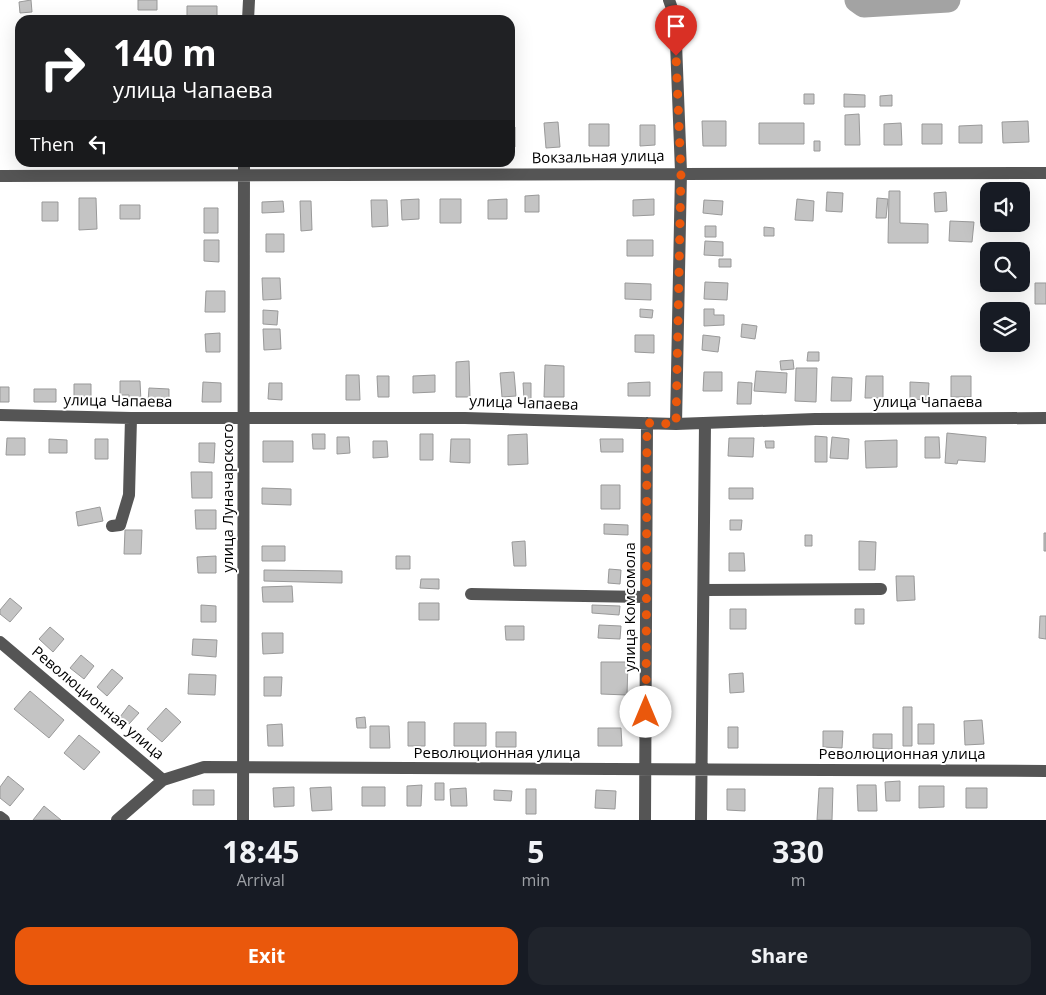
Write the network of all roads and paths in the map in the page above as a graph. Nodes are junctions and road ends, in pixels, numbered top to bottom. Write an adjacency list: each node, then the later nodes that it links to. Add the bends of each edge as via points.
1 (249, 0): 3 (street)
2 (669, 0): 5 (street, via 675,17)
3 (248, 15)
4 (244, 167): 8 (street, улица Луначарского)
5 (681, 172): 6 (street, Вокзальная улица); 8 (street, Вокзальная улица); 15 (street)
6 (1046, 173)
7 (0, 176): 8 (street, Вокзальная улица)
8 (243, 177): 11 (street, улица Луначарского)
9 (0, 415): 10 (street, улица Чапаева)
10 (131, 418): 11 (street, улица Чапаева); 16 (street, via 129,495 120,525)
11 (245, 418): 13 (street, улица Чапаева, via 465,418); 22 (street, улица Луначарского)
12 (1046, 418): 14 (street, улица Чапаева, via 815,418)
13 (647, 423): 15 (street, улица Чапаева); 20 (street, улица Комсомола)
14 (705, 423): 15 (street, улица Чапаева); 18 (street)
15 (676, 424)
16 (112, 526)
17 (881, 589): 18 (street)
18 (704, 590): 24 (street)
19 (470, 594): 20 (street)
20 (646, 597): 23 (street, улица Комсомола)
21 (0, 642): 26 (street, Революционная улица)
22 (243, 767): 23 (street, Революционная улица); 26 (street, Революционная улица, via 204,767); 30 (street, улица Луначарского)
23 (646, 770): 24 (street, Революционная улица); 31 (street, улица Комсомола)
24 (702, 770): 25 (street, Революционная улица); 32 (street)
25 (1046, 771)
26 (163, 780): 29 (street)
27 (0, 817): 28 (street)
28 (4, 820)
29 (117, 820)
30 (243, 820)
31 (645, 820)
32 (701, 820)

